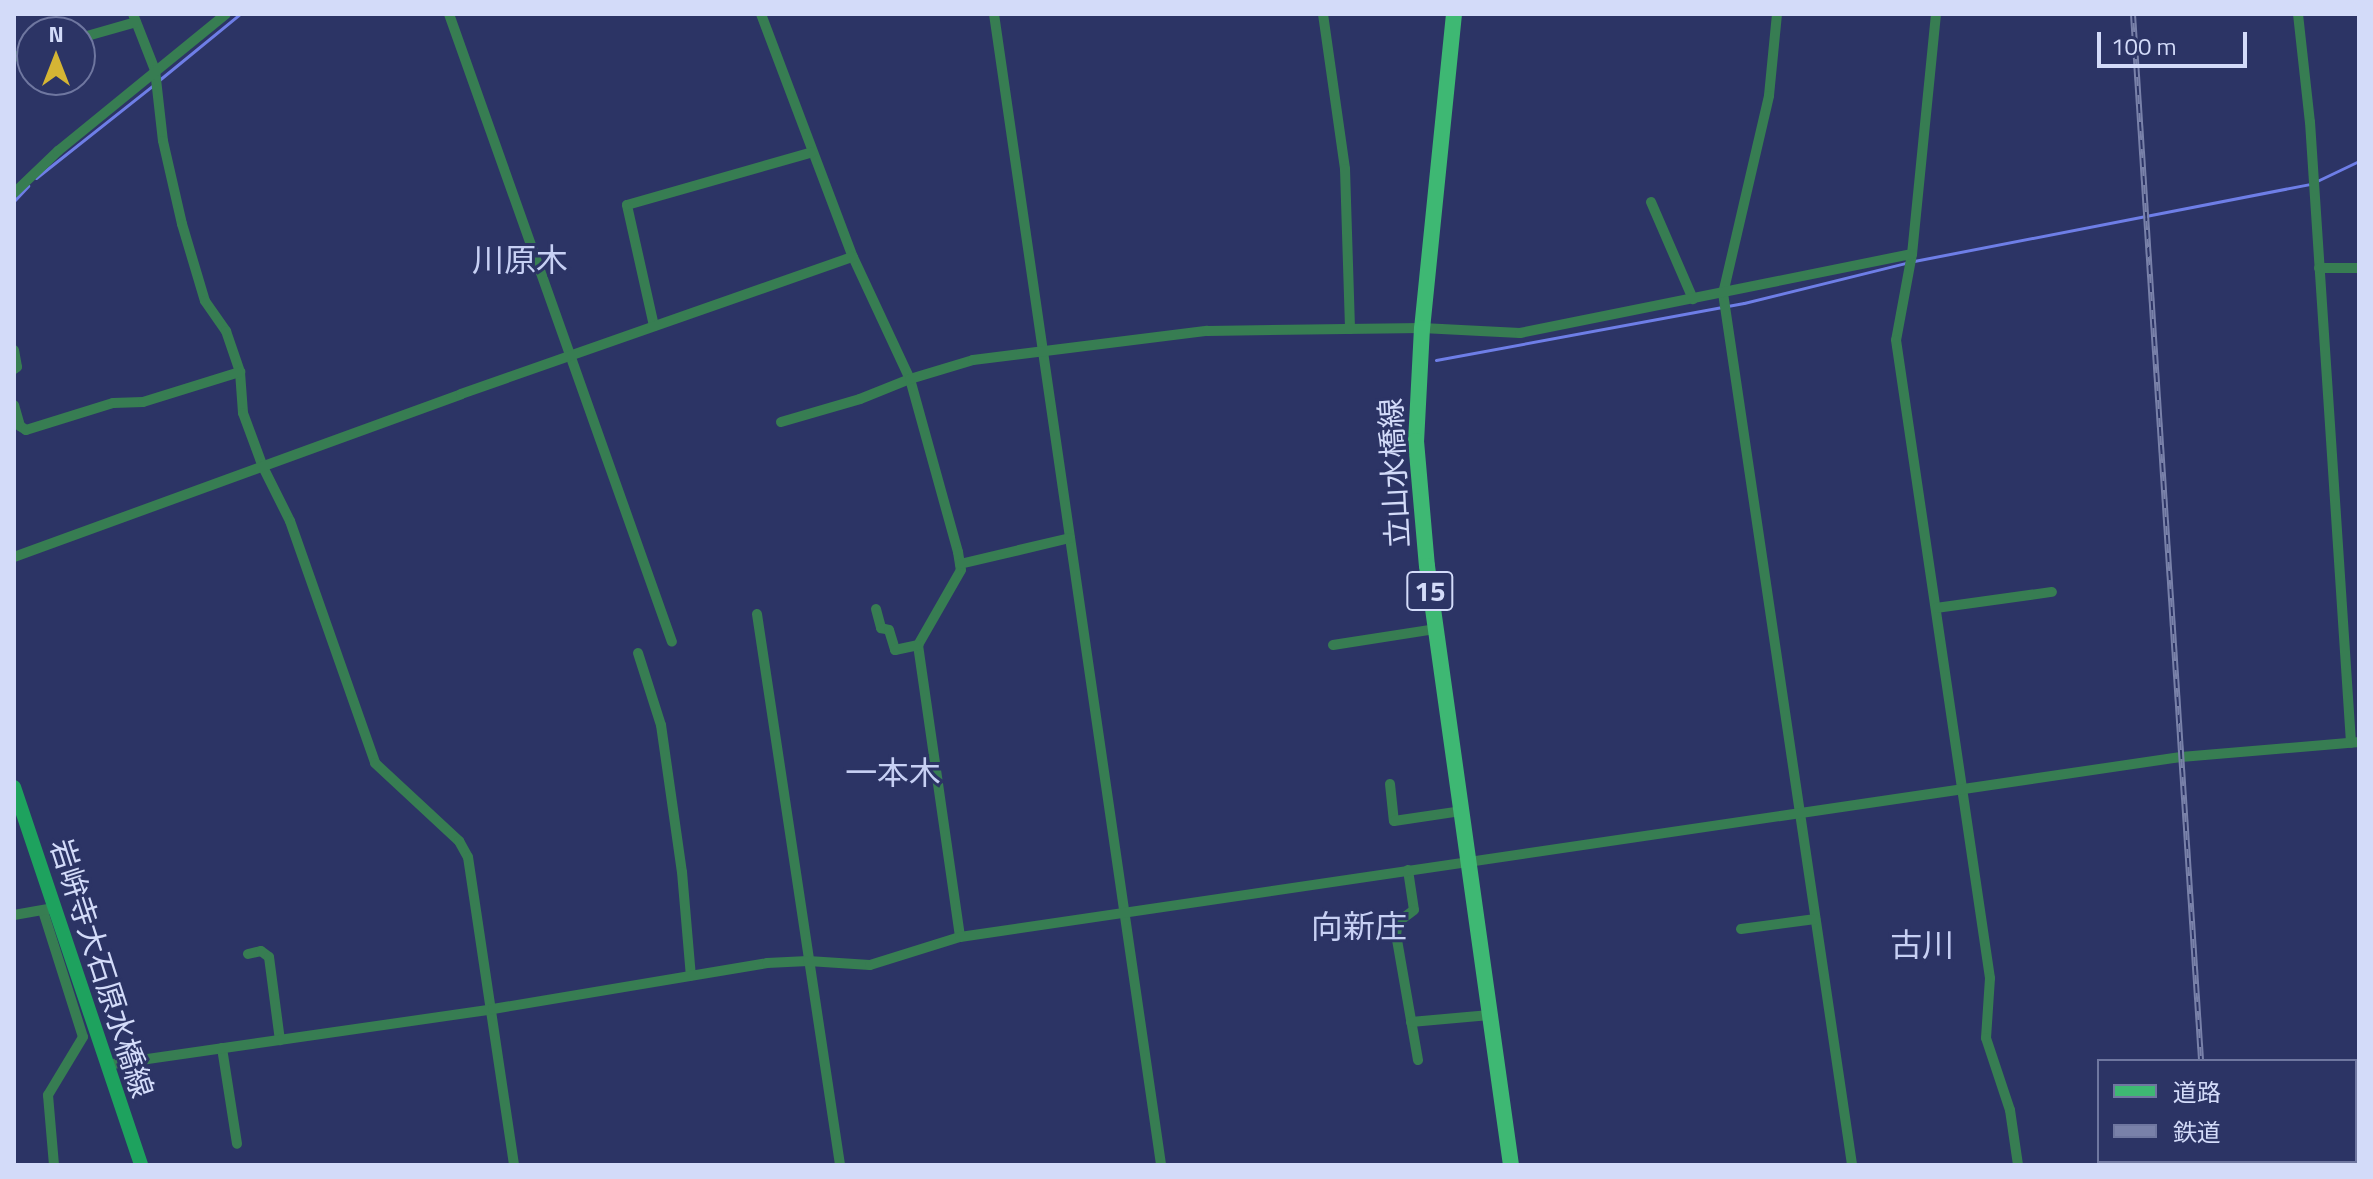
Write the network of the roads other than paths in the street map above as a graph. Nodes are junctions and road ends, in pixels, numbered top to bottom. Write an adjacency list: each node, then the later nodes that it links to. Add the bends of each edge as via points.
1 (226, 14): 12 (street)
2 (449, 14): 27 (street)
3 (761, 14): 13 (street)
4 (994, 14): 26 (street)
5 (1323, 14): 24 (street, via 1345,169)
6 (1454, 14): 23 (main road, 立山水橋線 / 15)
7 (1777, 14): 20 (street, via 1769,96)
8 (1936, 14): 16 (street)
9 (2298, 14): 18 (street)
10 (134, 18): 11 (street); 12 (street)
11 (96, 32)
12 (155, 70): 14 (street); 29 (street, via 163,141 182,224 205,301 226,331)
13 (813, 152): 17 (street); 22 (street, via 627,205)
14 (14, 193)
15 (1651, 202): 21 (street)
16 (1912, 254): 20 (street); 38 (street, via 1896,340)
17 (853, 257): 22 (street); 30 (street)
18 (2319, 268): 19 (street); 46 (street)
19 (2359, 268)
20 (1723, 293): 21 (street); 51 (street)
21 (1693, 299): 23 (street, via 1520,333)
22 (654, 326): 27 (street)
23 (1422, 328): 24 (street); 41 (main road, 立山水橋線 / 15, via 1416,441)
24 (1350, 329): 26 (street, via 1207,331)
25 (14, 350): 28 (street)
26 (1043, 350): 30 (street, via 973,360); 34 (street)
27 (570, 355): 33 (street); 42 (street)
28 (14, 369)
29 (240, 372): 31 (street, via 26,430); 33 (street, via 243,413)
30 (910, 379): 32 (street); 36 (street)
31 (14, 405)
32 (781, 422)
33 (263, 467): 35 (street); 63 (street, via 290,521 375,763 459,841 468,857)
34 (1070, 538): 36 (street); 56 (street)
35 (14, 557)
36 (960, 564): 43 (street)
37 (2052, 592): 38 (street)
38 (1936, 608): 49 (street)
39 (876, 609): 43 (street, via 895,650)
40 (757, 614): 61 (street)
41 (1435, 629): 44 (street); 50 (main road, 立山水橋線 / 15)
42 (672, 642)
43 (918, 645): 59 (street)
44 (1333, 645)
45 (638, 653): 62 (street, via 661,725)
46 (2355, 742): 49 (street, via 2181,757)
47 (1390, 784): 50 (street, via 1394,821)
48 (14, 787): 54 (main road, 岩峅寺大石原水橋線)
49 (1962, 789): 51 (street); 78 (street, via 1990,978 1986,1038 2010,1110)
50 (1462, 811): 52 (main road, 立山水橋線 / 15)
51 (1799, 813): 52 (street); 57 (street)
52 (1469, 861): 53 (street); 64 (main road, 立山水橋線 / 15)
53 (1408, 870): 56 (street); 65 (street, via 1414,910 1398,922 1396,934)
54 (49, 910): 55 (street); 69 (main road, 岩峅寺大石原水橋線); 71 (street, via 83,1037 48,1095)
55 (14, 915)
56 (1124, 915): 59 (street); 75 (street)
57 (1815, 919): 58 (street); 77 (street)
58 (1741, 929)
59 (960, 937): 61 (street, via 870,965)
60 (248, 954): 66 (street, via 261,951 269,957)
61 (808, 961): 62 (street); 74 (street)
62 (691, 976): 63 (street)
63 (493, 1009): 66 (street); 73 (street)
64 (1490, 1015): 65 (street); 76 (main road, 立山水橋線 / 15)
65 (1411, 1022): 68 (street)
66 (280, 1040): 67 (street)
67 (222, 1048): 69 (street); 70 (street)
68 (1418, 1060)
69 (106, 1065): 72 (main road, 岩峅寺大石原水橋線)
70 (237, 1144)
71 (54, 1165)
72 (141, 1165)
73 (514, 1165)
74 (840, 1165)
75 (1161, 1165)
76 (1511, 1165)
77 (1852, 1165)
78 (2018, 1165)

